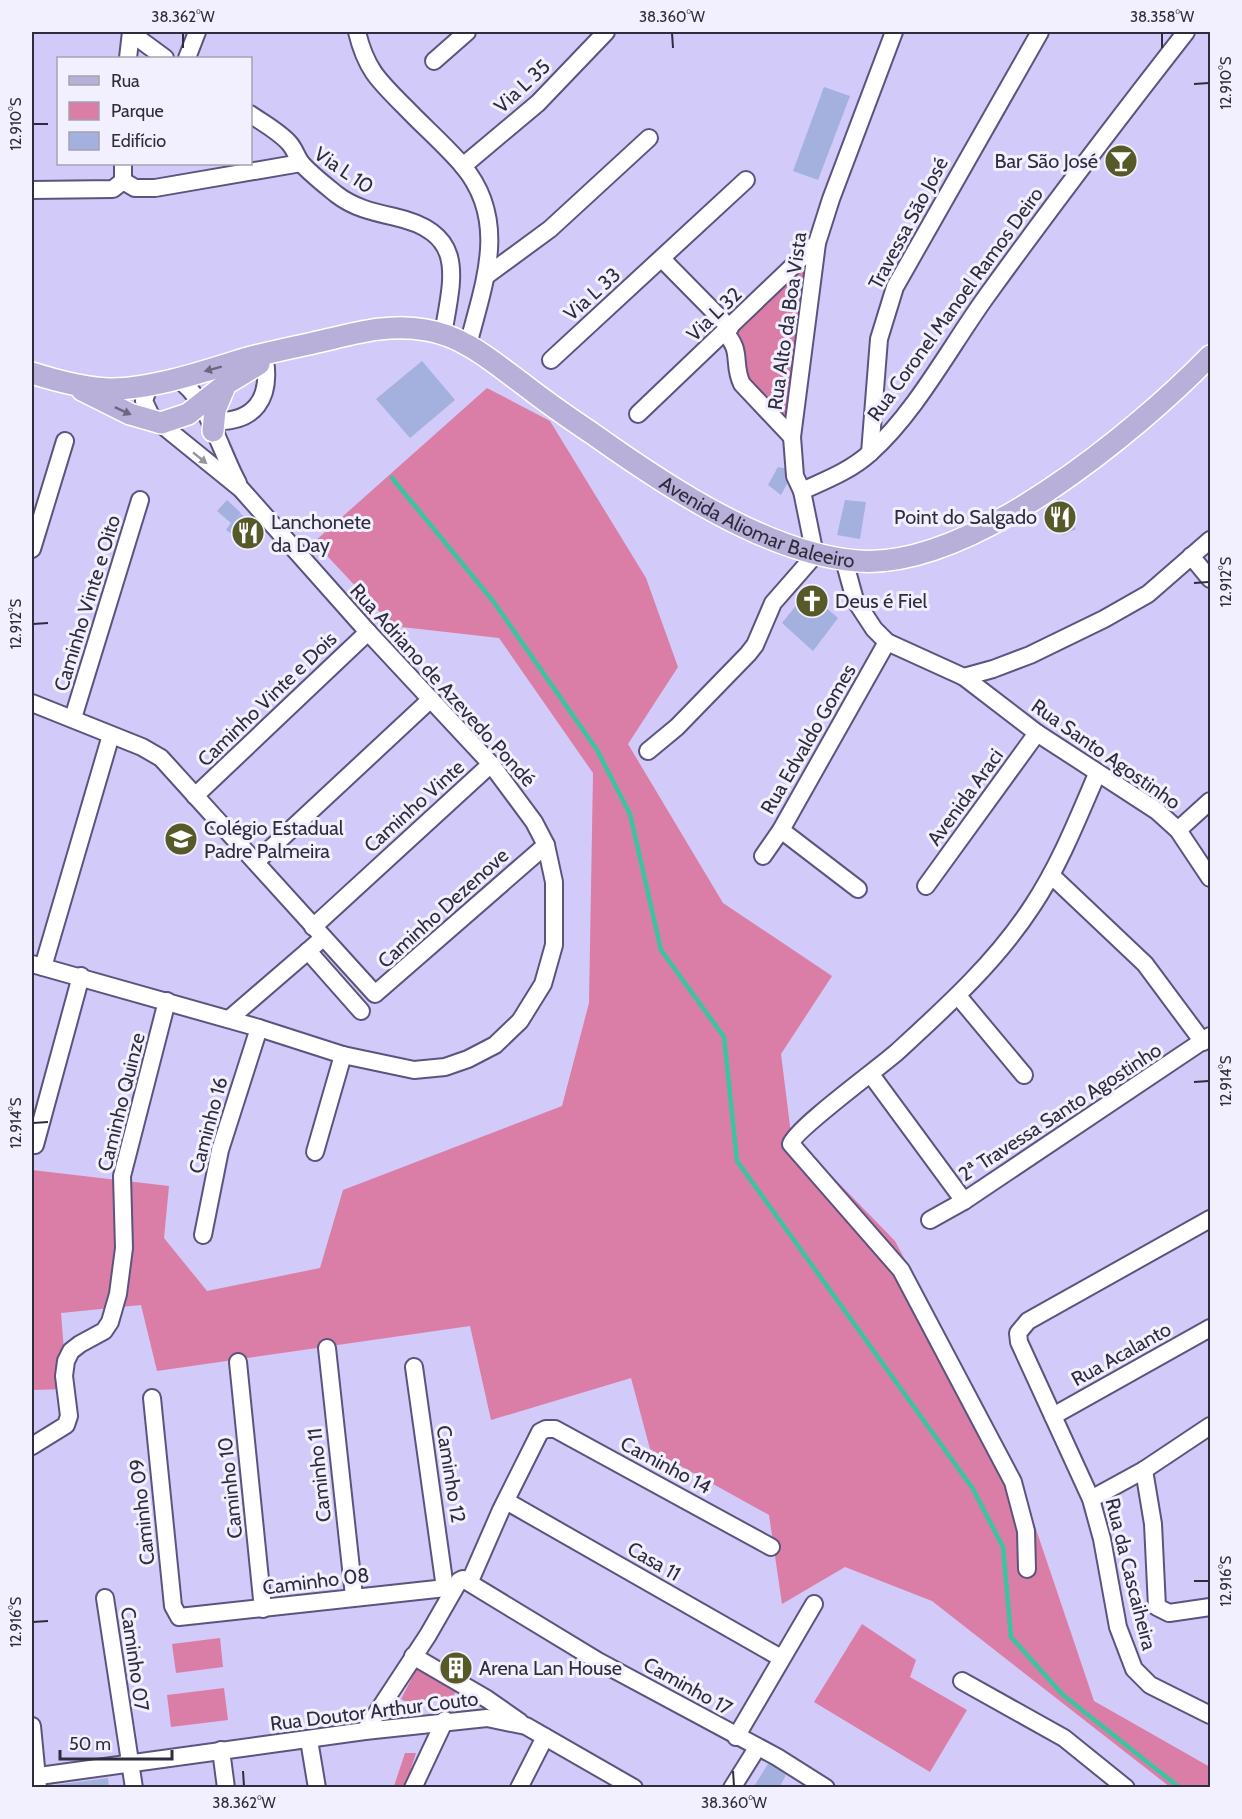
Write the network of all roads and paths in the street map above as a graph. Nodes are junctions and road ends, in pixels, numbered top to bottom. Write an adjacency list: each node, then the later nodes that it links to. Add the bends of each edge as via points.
1 (131, 32): 9 (street); 10 (street)
2 (197, 32): 11 (street)
3 (357, 32): 17 (street, via 369,70)
4 (467, 32): 12 (street)
5 (606, 32): 17 (street, Via L 35, via 538,103)
6 (894, 32): 22 (street, Rua Alto da Boa Vista)
7 (1040, 32): 41 (street, Travessa São José, via 895,286 879,339)
8 (1186, 32): 41 (street, Rua Coronel Manoel Ramos Deiro, via 987,296 906,412)
9 (129, 57)
10 (164, 57)
11 (187, 57)
12 (434, 61)
13 (252, 116): 15 (street, via 290,144)
14 (649, 138): 24 (street, via 550,229)
15 (301, 163): 18 (street, Via L 10); 26 (street, Via L 10, via 360,209 410,220 441,238 452,269)
16 (123, 165): 20 (street)
17 (463, 166): 24 (street, via 487,211 490,236)
18 (211, 171): 20 (street, Via L 10, via 144,189)
19 (746, 180): 23 (street, Via L 33)
20 (118, 185): 21 (street, Via L 10)
21 (32, 190)
22 (817, 243): 25 (street, Via L 32); 39 (street, Rua Alto da Boa Vista)
23 (662, 259): 25 (street); 31 (street, Via L 33)
24 (486, 276): 27 (street)
25 (728, 330): 36 (street, Via L 32); 39 (street, via 736,348 742,384)
26 (443, 334): 27 (main road, Avenida Aliomar Baleeiro); 28 (main road, Avenida Aliomar Baleeiro, via 425,329 386,328)
27 (468, 345): 47 (main road, Avenida Aliomar Baleeiro, via 608,446 713,511)
28 (290, 349): 30 (main road, Avenida Aliomar Baleeiro); 33 (main road, Avenida Aliomar Baleeiro, one-way to 33)
29 (1210, 356): 49 (main road, Avenida Aliomar Baleeiro, via 1173,395 1094,457 983,529 896,559)
30 (265, 360): 37 (main road, Avenida Aliomar Baleeiro, via 226,384); 37 (street, via 268,386 255,409 239,418)
31 (551, 360)
32 (32, 373): 35 (main road, Avenida Aliomar Baleeiro)
33 (175, 378): 34 (main road, Avenida Aliomar Baleeiro); 37 (street, Rua Adriano de Azevedo Pondé, via 190,387)
34 (150, 383): 35 (main road, Avenida Aliomar Baleeiro, via 110,389); 38 (street, Rua Adriano de Azevedo Pondé, via 145,393 147,410)
35 (71, 385): 38 (main road, Avenida Aliomar Baleeiro, one-way to 38, via 130,414)
36 (638, 414)
37 (209, 419): 38 (main road, Avenida Aliomar Baleeiro, via 188,414); 42 (street, Rua Adriano de Azevedo Pondé)
38 (161, 423): 42 (street, Rua Adriano de Azevedo Pondé, one-way to 42)
39 (792, 437): 43 (street, Rua Alto da Boa Vista, via 792,459)
40 (65, 441): 46 (street)
41 (870, 453): 43 (street, Rua Coronel Manoel Ramos Deiro, via 841,473)
42 (241, 489): 51 (street, Rua Adriano de Azevedo Pondé)
43 (802, 491): 47 (street, Rua Alto da Boa Vista)
44 (140, 500): 56 (street, Caminho Vinte e Oito)
45 (1210, 540): 48 (street)
46 (32, 549)
47 (815, 555): 49 (main road, Avenida Aliomar Baleeiro); 59 (street, via 773,603 748,654)
48 (1191, 556): 50 (street); 53 (street, via 1148,594 1104,619 1030,655)
49 (844, 560): 52 (street, via 855,600)
50 (1210, 579)
51 (368, 632): 54 (street, Rua Adriano de Azevedo Pondé); 62 (street, Caminho Vinte e Dois)
52 (887, 642): 53 (street, Rua Santo Agostinho); 64 (street, Rua Edvaldo Gomes)
53 (964, 677): 57 (street, Rua Santo Agostinho)
54 (431, 699): 60 (street, Rua Adriano de Azevedo Pondé); 68 (street)
55 (32, 703): 56 (street)
56 (73, 718): 58 (street)
57 (1037, 733): 61 (street, Rua Santo Agostinho); 71 (street, Avenida Araci)
58 (111, 735): 62 (street, via 161,758); 75 (street)
59 (648, 751)
60 (491, 764): 66 (street, Rua Adriano de Azevedo Pondé); 73 (street, Caminho Vinte)
61 (1097, 774): 65 (street, Rua Santo Agostinho, via 1130,792); 69 (street)
62 (195, 796): 68 (street)
63 (1210, 801): 65 (street)
64 (781, 830): 67 (street, Rua Edvaldo Gomes); 72 (street)
65 (1178, 830): 70 (street, Rua Santo Agostinho)
66 (546, 845): 73 (street, Caminho Dezenove, via 378,994 368,988); 83 (street, Rua Adriano de Azevedo Pondé, via 554,882 554,945 543,984 520,1021 495,1045 445,1066 414,1070)
67 (763, 856)
68 (256, 862): 73 (street)
69 (1051, 875): 77 (street, via 1032,907); 82 (street, via 1145,964)
70 (1210, 878)
71 (926, 886)
72 (858, 889)
73 (318, 932): 74 (street, Caminho Vinte)
74 (308, 951): 79 (street); 80 (street, Caminho Vinte)
75 (37, 965): 76 (street, Rua Adriano de Azevedo Pondé)
76 (81, 976): 78 (street, Rua Adriano de Azevedo Pondé); 86 (street)
77 (958, 996): 84 (street); 85 (street)
78 (167, 1001): 80 (street, Rua Adriano de Azevedo Pondé); 99 (street, Caminho Quinze, via 122,1176 124,1248 110,1323 71,1351 64,1376 66,1425)
79 (361, 1011)
80 (229, 1019): 81 (street, Rua Adriano de Azevedo Pondé)
81 (259, 1028): 83 (street, Rua Adriano de Azevedo Pondé); 91 (street, Caminho 16, via 220,1150)
82 (1207, 1039): 88 (street, 2ª Travessa Santo Agostinho)
83 (343, 1055): 87 (street)
84 (1024, 1075)
85 (872, 1076): 88 (street); 104 (street, via 801,1129 791,1144 901,1270 1013,1482 1026,1531)
86 (35, 1145)
87 (315, 1152)
88 (964, 1201): 89 (street, 2ª Travessa Santo Agostinho)
89 (930, 1220)
90 (1210, 1220): 97 (street, Rua da Cascaiheira, via 1020,1328 1019,1342)
91 (203, 1235)
92 (1210, 1328): 97 (street, Rua Acalanto)
93 (327, 1348): 106 (street, Caminho 11)
94 (238, 1362): 110 (street, Caminho 10)
95 (414, 1367): 105 (street, Caminho 12)
96 (152, 1398): 111 (street, Caminho 09, via 173,1606)
97 (1053, 1416): 101 (street, Rua da Cascaiheira)
98 (1210, 1426): 100 (street)
99 (32, 1446)
100 (1144, 1470): 101 (street); 109 (street, via 1153,1524 1157,1606 1169,1613)
101 (1091, 1499): 115 (street, Rua da Cascaiheira, via 1118,1627 1134,1669 1150,1685)
102 (506, 1501): 103 (street, Caminho 14, via 540,1432 555,1429); 105 (street); 113 (street, Casa 11)
103 (771, 1547)
104 (1027, 1569)
105 (457, 1584): 106 (street, Caminho 08); 112 (street); 121 (street, Caminho 17)
106 (354, 1596): 110 (street, Caminho 08)
107 (105, 1598): 125 (street, Caminho 07)
108 (814, 1604): 113 (street)
109 (1210, 1607)
110 (263, 1609): 111 (street, Caminho 08)
111 (181, 1618)
112 (413, 1656): 118 (street); 119 (street)
113 (781, 1658): 121 (street)
114 (962, 1681): 135 (street, via 1065,1738)
115 (1210, 1715)
116 (445, 1720): 118 (street, Rua Doutor Arthur Couto, via 487,1718); 119 (street, Rua Doutor Arthur Couto); 131 (street)
117 (32, 1726): 126 (street)
118 (526, 1726): 120 (street, Rua Doutor Arthur Couto)
119 (365, 1731): 122 (street, Rua Doutor Arthur Couto)
120 (545, 1737): 127 (street, Rua Doutor Arthur Couto); 132 (street)
121 (736, 1737): 123 (street, Caminho 17)
122 (309, 1740): 124 (street, Rua Doutor Arthur Couto); 130 (street)
123 (757, 1748): 133 (street); 134 (street, Caminho 17)
124 (221, 1750): 125 (street, Rua Doutor Arthur Couto); 129 (street)
125 (130, 1762): 126 (street, Rua Doutor Arthur Couto); 128 (street, Caminho 07)
126 (35, 1780)
127 (628, 1786)
128 (134, 1788)
129 (226, 1788)
130 (317, 1788)
131 (413, 1788)
132 (519, 1788)
133 (732, 1788)
134 (826, 1788)
135 (1126, 1788)

